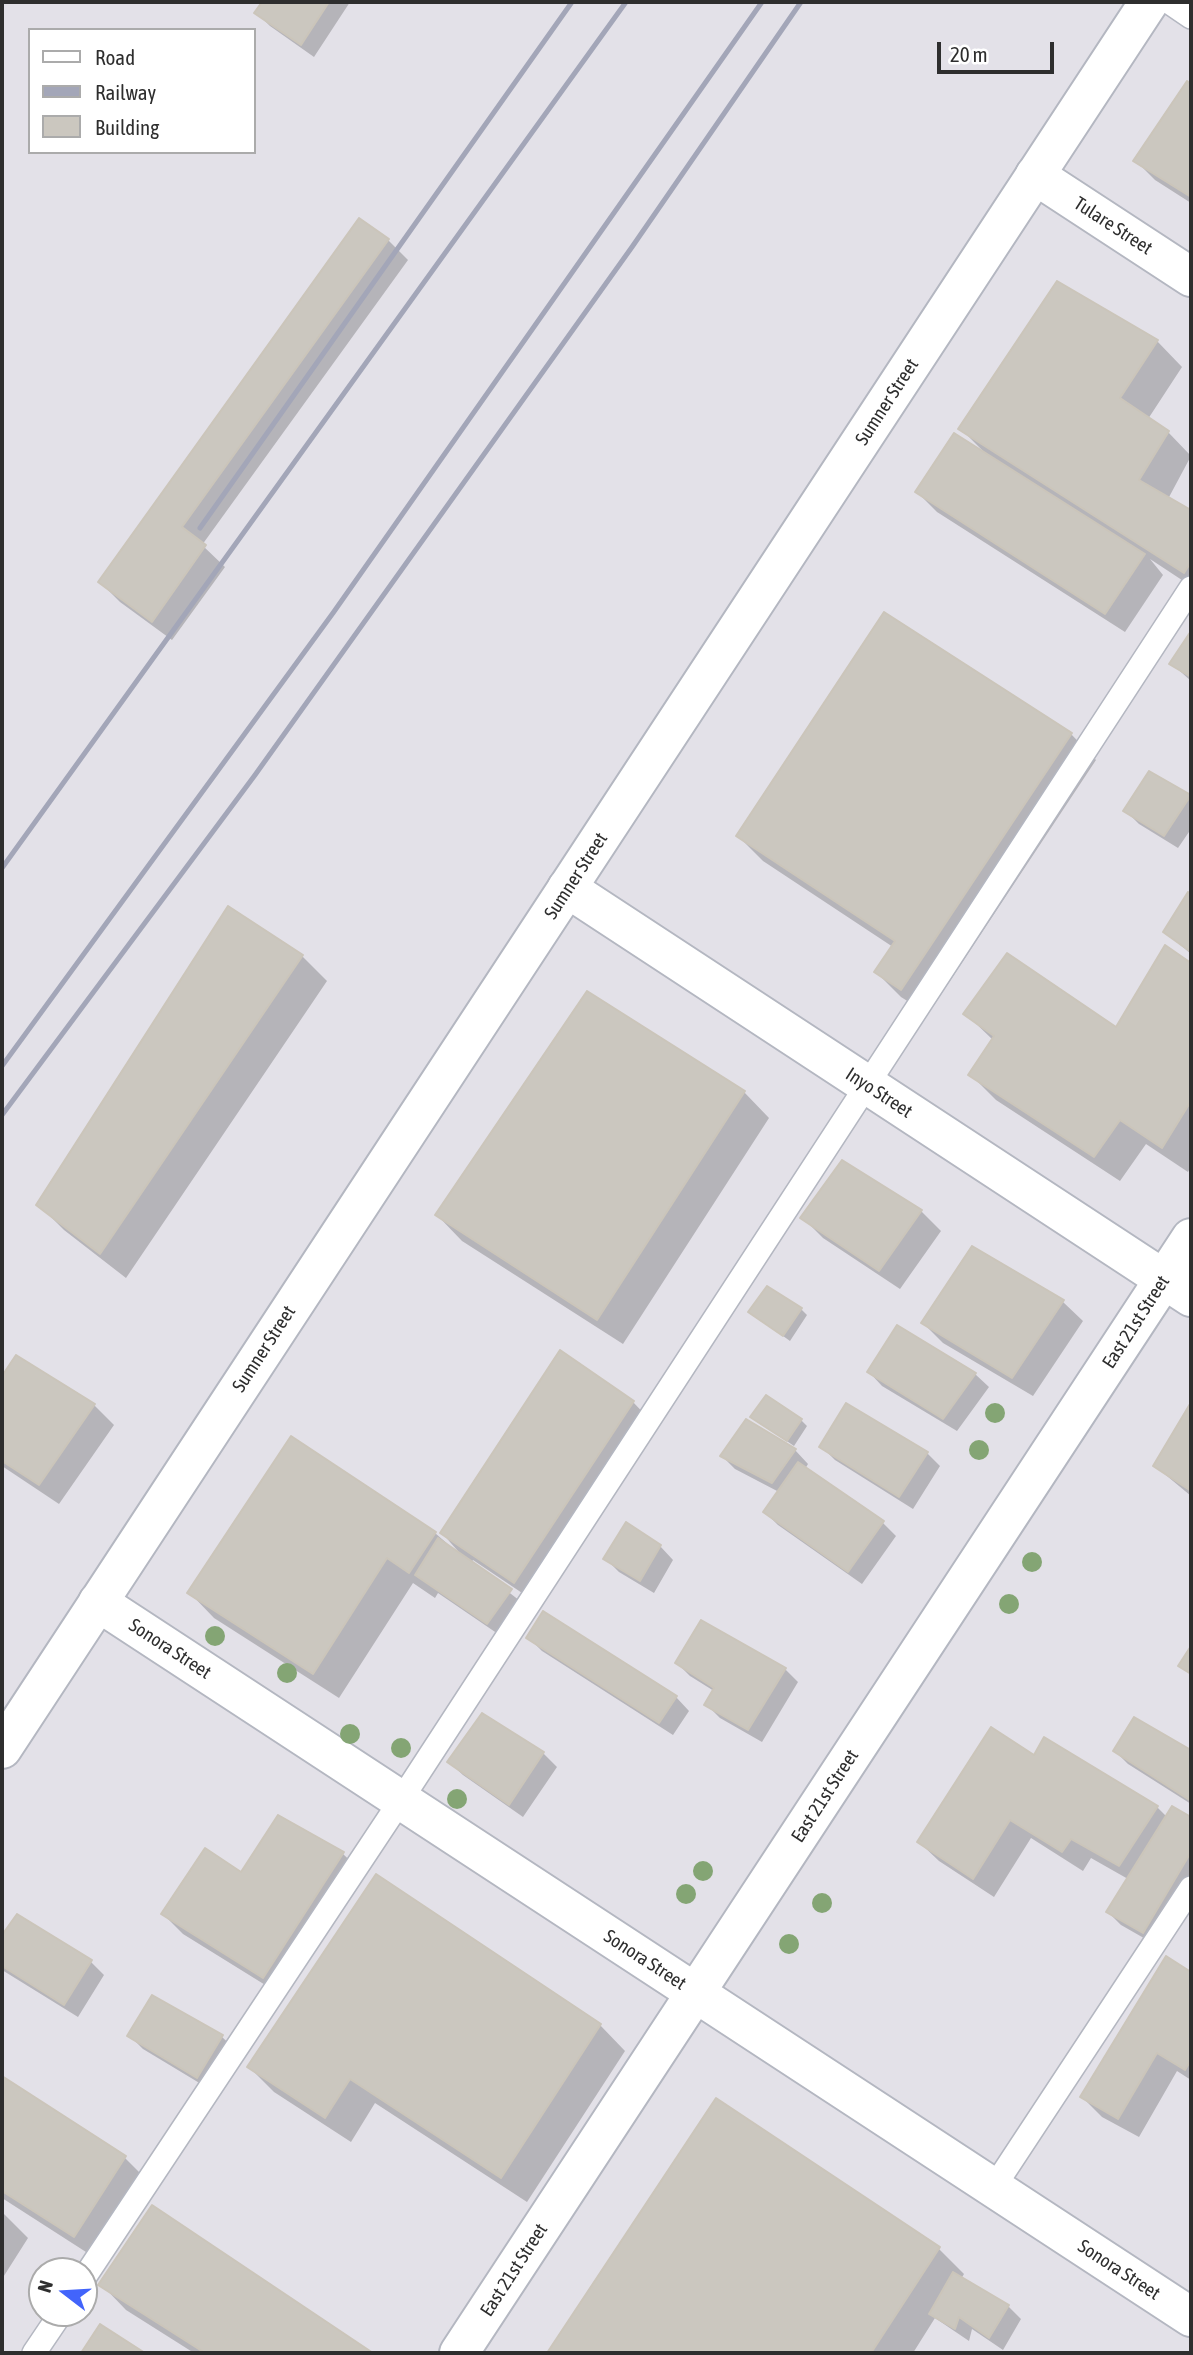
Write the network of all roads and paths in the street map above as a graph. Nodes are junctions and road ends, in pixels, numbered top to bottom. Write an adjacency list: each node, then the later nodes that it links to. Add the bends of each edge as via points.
1 (1149, 2): 4 (street, Sumner Street)
2 (1169, 2): 3 (lane)
3 (1191, 17)
4 (1035, 175): 5 (street, Tulare Street); 7 (street, Sumner Street)
5 (1191, 277)
6 (1191, 588): 8 (lane)
7 (567, 888): 8 (street, Inyo Street); 11 (street, Sumner Street)
8 (865, 1084): 10 (street, Inyo Street); 13 (lane)
9 (1191, 1238): 10 (street, East 21st Street)
10 (1178, 1289): 15 (street, East 21st Street)
11 (98, 1602): 12 (street, Sumner Street); 13 (street, Sonora Street)
12 (2, 1749)
13 (401, 1800): 15 (street, Sonora Street); 17 (lane)
14 (1191, 1888): 16 (lane)
15 (696, 1993): 16 (street, Sonora Street); 21 (street, East 21st Street)
16 (994, 2187): 18 (street, Sonora Street)
17 (98, 2257)
18 (1191, 2316)
19 (52, 2327): 20 (lane)
20 (34, 2353)
21 (459, 2353)

